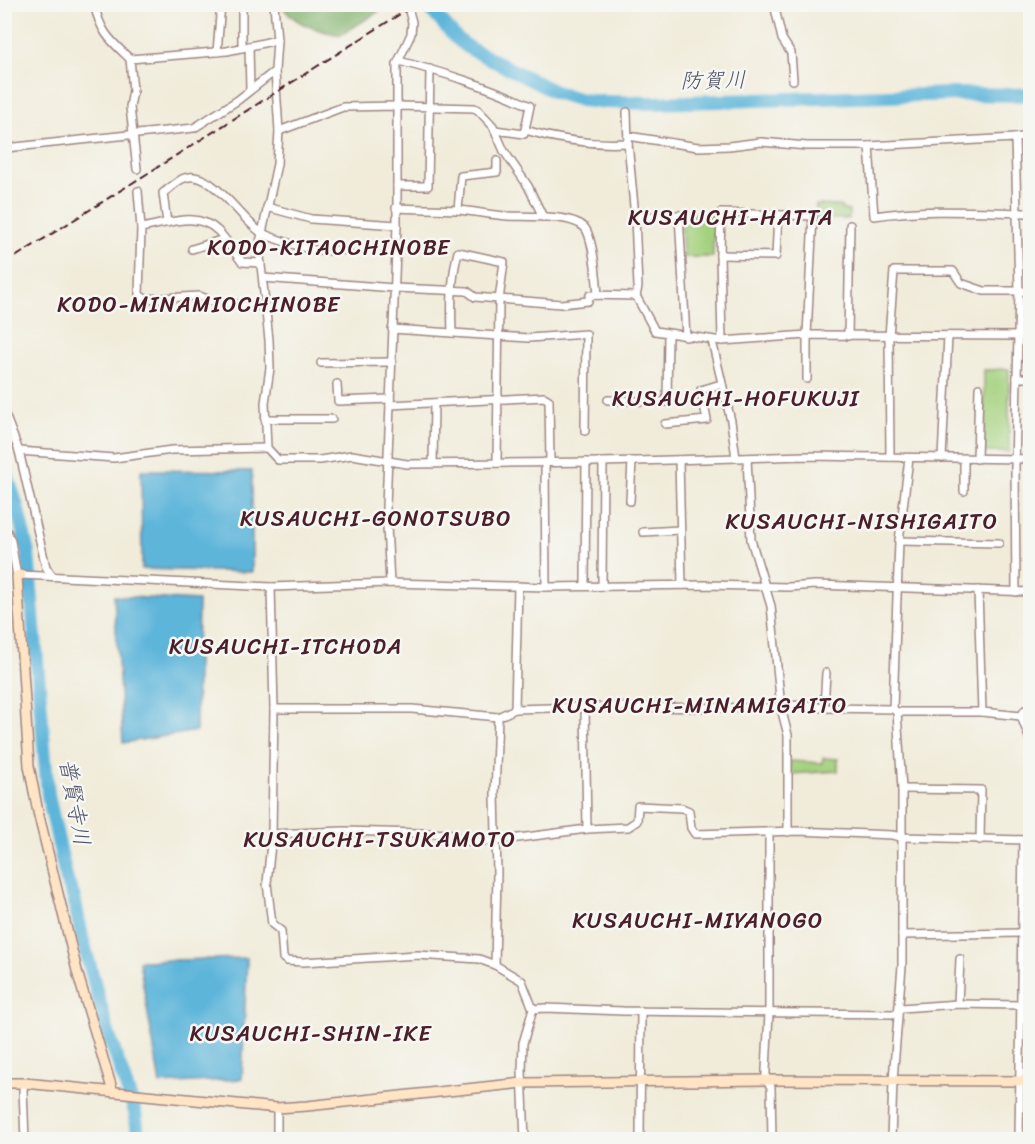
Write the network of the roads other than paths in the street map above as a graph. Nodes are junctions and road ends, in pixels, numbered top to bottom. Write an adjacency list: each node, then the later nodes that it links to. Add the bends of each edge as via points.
1 (94, 4): 10 (street, via 100,27)
2 (221, 4): 9 (street)
3 (242, 4): 8 (street)
4 (274, 4): 7 (street)
5 (407, 4): 11 (street, via 411,34)
6 (774, 4): 14 (street, via 782,39 791,53)
7 (277, 40): 8 (street); 13 (street)
8 (246, 47): 9 (street); 15 (street)
9 (217, 52): 10 (street)
10 (130, 59): 22 (street)
11 (399, 61): 12 (street); 16 (street)
12 (430, 69): 17 (street); 19 (street, via 530,106)
13 (275, 71): 15 (street); 21 (street)
14 (793, 80)
15 (249, 90): 22 (street, via 194,128)
16 (398, 106): 17 (street); 21 (street, via 343,107); 30 (street)
17 (429, 107): 20 (street, via 474,108); 30 (street, via 428,186)
18 (627, 112): 25 (street)
19 (525, 129): 20 (street, via 524,134); 25 (street, via 545,136 611,144)
20 (495, 130): 38 (street)
21 (279, 131): 32 (street, via 277,164)
22 (132, 135): 26 (street, via 6,148); 29 (street)
23 (1030, 136): 24 (street)
24 (1015, 138): 27 (street); 35 (street)
25 (628, 139): 27 (street, via 698,147 761,142); 39 (street)
26 (4, 144)
27 (869, 146): 35 (street, via 874,216)
28 (497, 161): 34 (street, via 497,172 461,176)
29 (136, 168)
30 (397, 186): 33 (street)
31 (138, 190): 43 (street)
32 (267, 207): 41 (street, via 311,219); 44 (street)
33 (396, 208): 34 (street); 41 (street)
34 (458, 210): 38 (street)
35 (1016, 213): 36 (street); 52 (street)
36 (1030, 213)
37 (778, 215): 48 (street, via 776,255); 48 (street, via 721,213); 62 (street, via 813,216)
38 (543, 217): 55 (street, via 584,226 594,260)
39 (635, 217): 56 (street); 69 (street, via 679,215)
40 (167, 224): 43 (street); 44 (street, via 163,193 183,179 194,177 218,189); 45 (street, via 195,219 206,222)
41 (397, 225): 51 (street)
42 (850, 225): 64 (street)
43 (141, 228): 58 (street, via 139,295 146,299 199,297)
44 (262, 232): 47 (street, via 314,250); 49 (street)
45 (224, 239): 46 (street); 49 (street, via 242,262)
46 (192, 249)
47 (348, 250)
48 (720, 255): 71 (street)
49 (261, 263): 50 (street)
50 (263, 278): 51 (street); 58 (street)
51 (393, 288): 53 (street); 59 (street)
52 (1018, 290): 54 (street); 65 (street, via 984,291 961,282 953,271 894,271); 67 (street)
53 (451, 291): 57 (street, via 468,291 475,297); 57 (street, via 458,252 504,262); 60 (street)
54 (1030, 291)
55 (598, 295): 56 (street); 57 (street, via 590,296 588,301 561,304)
56 (636, 296): 61 (street, via 656,331)
57 (499, 300): 63 (street)
58 (266, 307): 85 (street, via 270,368)
59 (392, 329): 60 (street); 72 (street)
60 (452, 333): 63 (street)
61 (668, 334): 69 (street); 81 (street, via 667,402)
62 (807, 335): 64 (street); 71 (street); 76 (street)
63 (499, 336): 80 (street); 88 (street, via 586,334)
64 (848, 336): 65 (street)
65 (889, 336): 66 (street); 91 (street)
66 (948, 336): 67 (street); 95 (street)
67 (1017, 336): 68 (street); 74 (street)
68 (1030, 336)
69 (686, 337): 70 (street)
70 (712, 341): 71 (street); 78 (street)
71 (722, 342)
72 (391, 362): 73 (street); 82 (street)
73 (321, 363)
74 (1017, 378): 75 (street); 98 (street)
75 (1030, 378)
76 (807, 380)
77 (337, 384): 82 (street, via 338,401)
78 (721, 384): 87 (street, via 701,390 707,420); 92 (street)
79 (979, 388): 97 (street)
80 (497, 400): 83 (street); 103 (street, via 549,400); 106 (street)
81 (608, 400)
82 (390, 402): 83 (street); 101 (street)
83 (435, 403): 107 (street)
84 (4, 412): 90 (street)
85 (265, 419): 86 (street); 89 (street)
86 (332, 419)
87 (665, 424)
88 (585, 431)
89 (267, 448): 90 (street, via 172,450 114,458); 101 (street, via 278,460 351,455)
90 (19, 451): 116 (street)
91 (890, 457): 93 (street); 94 (street)
92 (736, 458): 93 (street); 100 (street)
93 (747, 458): 122 (street, via 751,540)
94 (909, 458): 95 (street); 113 (street)
95 (942, 458): 96 (street)
96 (964, 459): 97 (street); 108 (street)
97 (977, 459): 98 (street)
98 (1016, 459): 99 (street); 127 (street)
99 (1030, 459)
100 (679, 460): 102 (street); 111 (street)
101 (388, 461): 107 (street); 117 (street)
102 (632, 461): 105 (street); 109 (street)
103 (547, 462): 104 (street); 106 (street); 124 (street)
104 (586, 462): 105 (street); 118 (street)
105 (603, 462): 119 (street)
106 (497, 463): 107 (street)
107 (433, 464)
108 (964, 491)
109 (630, 501)
110 (4, 524): 115 (street)
111 (680, 530): 112 (street); 120 (street)
112 (644, 532)
113 (899, 541): 114 (street); 125 (street)
114 (999, 543)
115 (19, 575): 116 (street); 170 (street, via 29,766 78,975)
116 (48, 575): 123 (street)
117 (390, 583): 121 (street); 123 (street)
118 (585, 585): 119 (street); 124 (street)
119 (602, 585): 120 (street)
120 (682, 585): 122 (street)
121 (518, 586): 124 (street); 134 (street)
122 (766, 586): 125 (street); 130 (street, via 773,616)
123 (271, 587): 133 (street)
124 (546, 587)
125 (898, 588): 126 (street); 136 (street)
126 (978, 590): 127 (street); 137 (street)
127 (1016, 592): 128 (street)
128 (1030, 592)
129 (826, 673): 132 (street)
130 (781, 707): 131 (street); 132 (street); 143 (street, via 788,735)
131 (585, 708): 134 (street); 142 (street)
132 (824, 708): 136 (street)
133 (274, 709): 139 (street, via 412,709); 145 (street)
134 (515, 709): 139 (street)
135 (1030, 709): 138 (street)
136 (895, 710): 137 (street); 141 (street)
137 (982, 712): 138 (street)
138 (1021, 716): 140 (street)
139 (498, 717): 149 (street)
140 (1030, 740)
141 (902, 789): 146 (street); 147 (street, via 981,790)
142 (587, 829): 144 (street, via 628,826 637,821 638,806 689,811 695,834); 149 (street)
143 (788, 831): 144 (street); 146 (street)
144 (769, 833): 161 (street)
145 (272, 834): 149 (street, via 391,832 454,834 458,841); 155 (street, via 267,883 272,924 281,931 282,953 287,961 417,955 479,959)
146 (901, 837): 147 (street); 151 (street)
147 (980, 840): 148 (street)
148 (1027, 840): 150 (street)
149 (495, 841): 155 (street)
150 (1021, 933): 151 (street); 153 (street)
151 (902, 934): 160 (street)
152 (960, 958): 156 (street)
153 (1021, 962): 154 (street); 157 (street)
154 (1030, 962)
155 (495, 966): 158 (street, via 522,981)
156 (958, 1004): 157 (street); 160 (street, via 901,1008)
157 (1020, 1005): 164 (street)
158 (533, 1009): 159 (street); 169 (street, via 523,1044)
159 (641, 1011): 161 (street); 166 (street)
160 (898, 1012): 161 (street); 163 (street)
161 (769, 1013): 162 (street)
162 (766, 1080): 163 (street); 166 (street); 176 (street, via 771,1087)
163 (893, 1080): 164 (street); 177 (street)
164 (1019, 1081): 165 (street); 178 (street)
165 (1030, 1081)
166 (639, 1082): 169 (street); 175 (street)
167 (4, 1083): 168 (street)
168 (25, 1083): 170 (street); 172 (street)
169 (523, 1083): 171 (street); 174 (street)
170 (117, 1092): 171 (street)
171 (277, 1108): 173 (street)
172 (25, 1140)
173 (277, 1140)
174 (525, 1140)
175 (640, 1140)
176 (772, 1140)
177 (891, 1140)
178 (1019, 1140)

